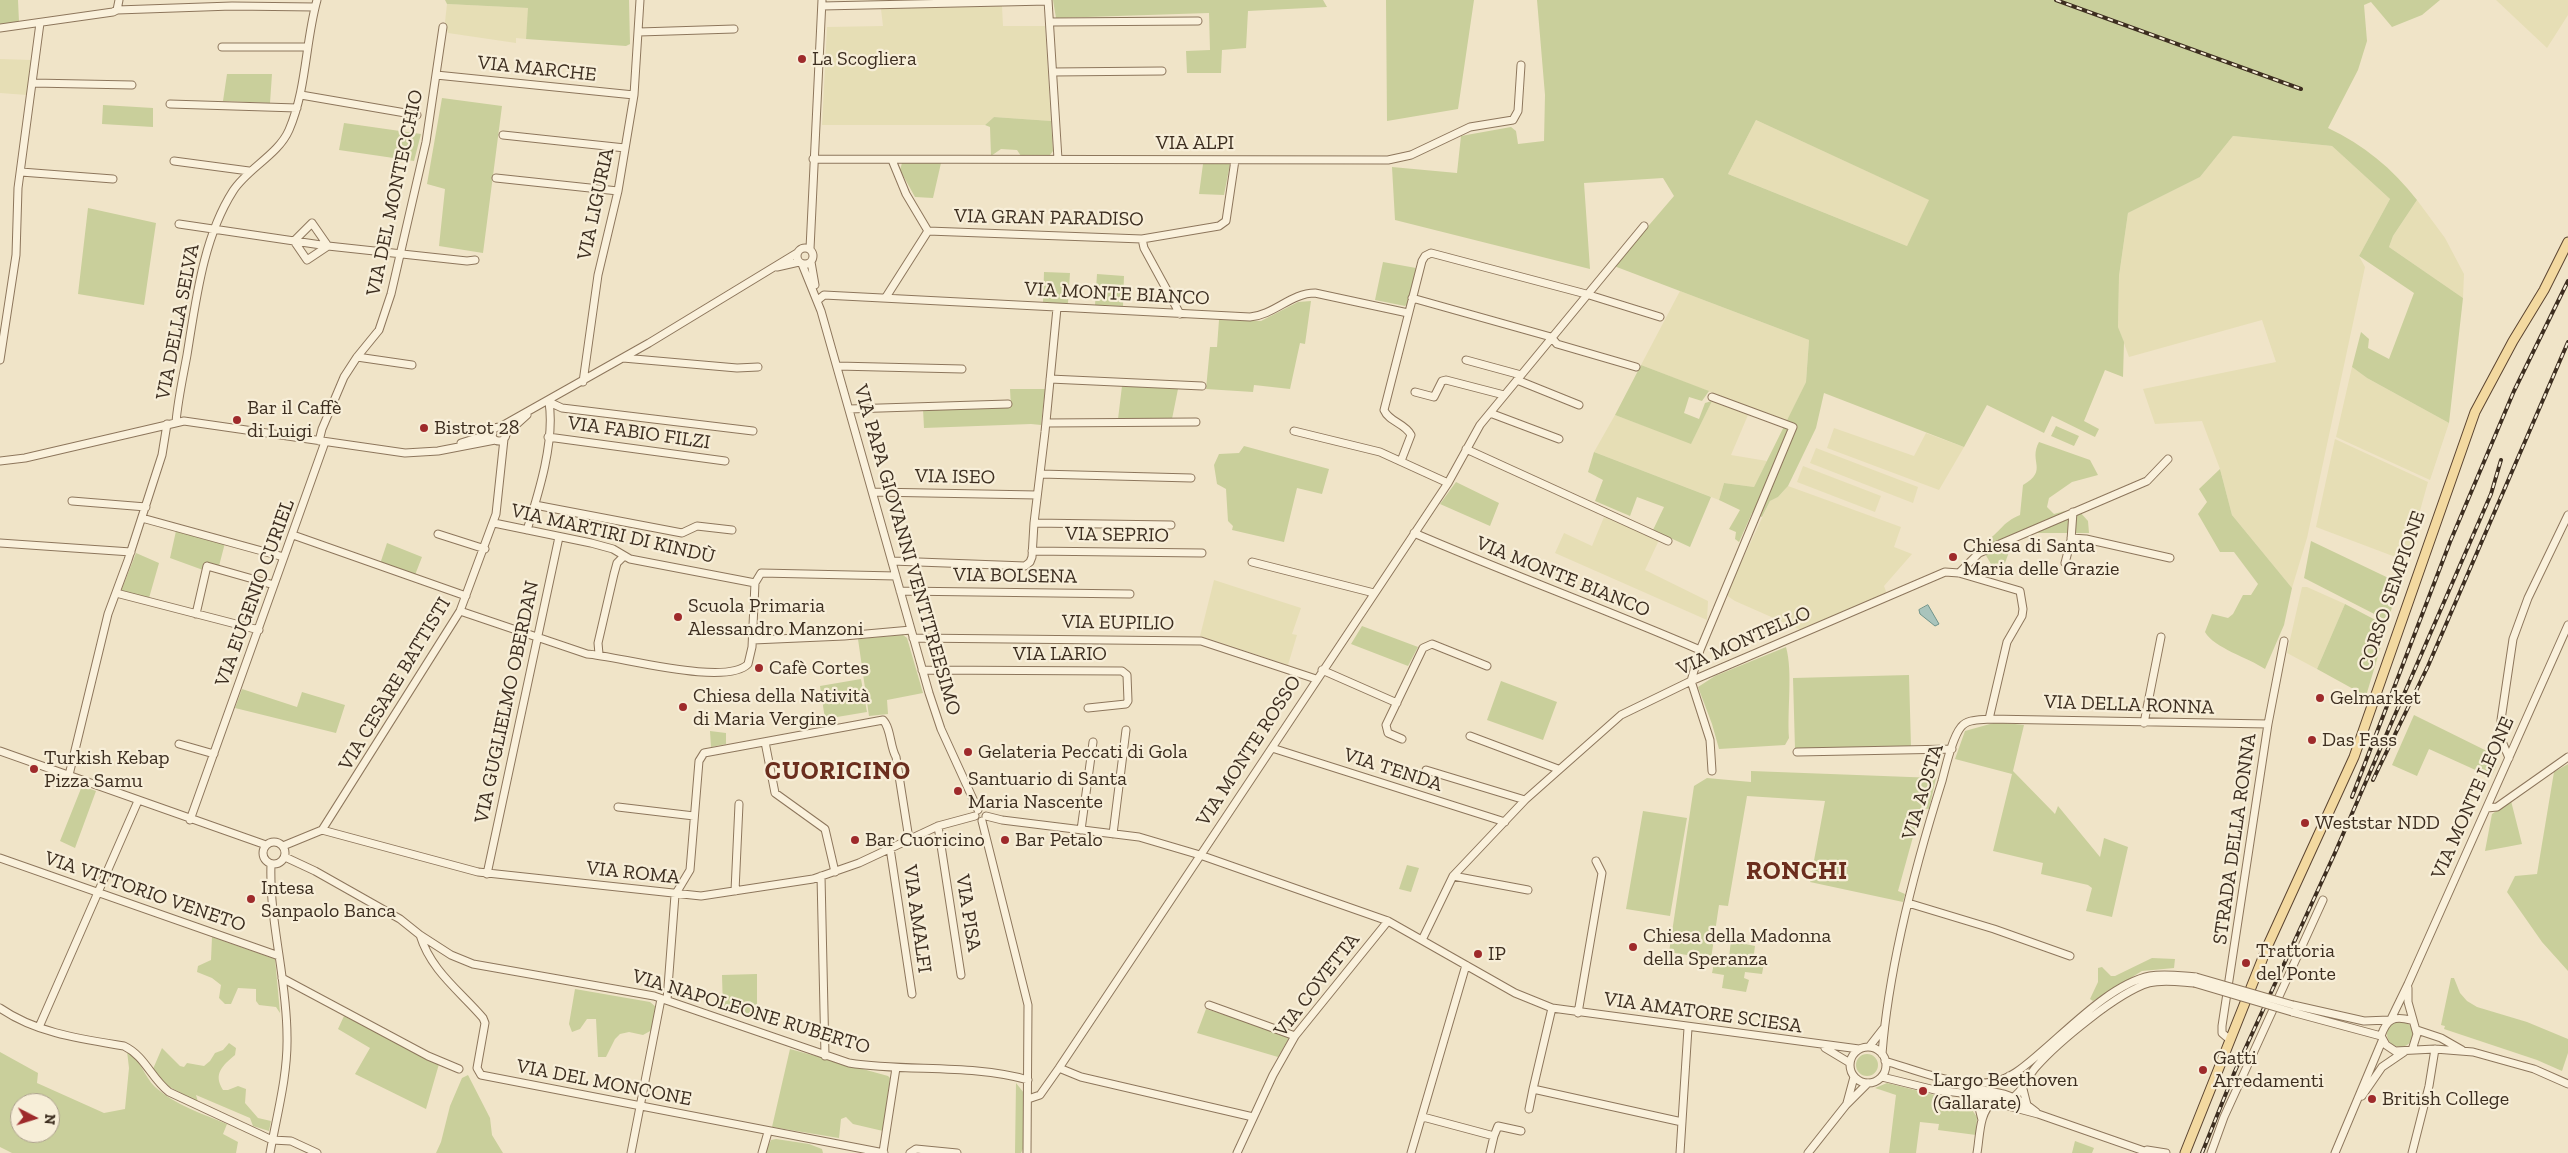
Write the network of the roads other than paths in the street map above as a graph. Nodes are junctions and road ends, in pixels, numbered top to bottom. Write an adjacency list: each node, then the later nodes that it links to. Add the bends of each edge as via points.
1 (119, 0): 6 (street)
2 (640, 0): 13 (street, VIA LIGURIA)
3 (1048, 1): 4 (street); 8 (street)
4 (822, 3): 29 (street, VIA PAPA GIOVANNI VENTITREESIMO)
5 (316, 4): 6 (street); 15 (street, VIA DELLA SELVA)
6 (117, 10): 9 (street)
7 (1198, 21): 8 (street)
8 (1050, 22): 18 (street)
9 (40, 23): 11 (street); 20 (street)
10 (443, 27): 19 (street, VIA DEL MONTECCHIO)
11 (0, 28)
12 (734, 29): 13 (street)
13 (638, 32): 23 (street, VIA LIGURIA)
14 (222, 47): 15 (street)
15 (308, 47): 22 (street, VIA DELLA SELVA)
16 (1521, 65): 32 (street, VIA ALPI, via 1518,111 1513,120 1470,127 1412,155 1388,160)
17 (1162, 71): 18 (street)
18 (1053, 72): 30 (street)
19 (436, 75): 23 (street, VIA MARCHE); 50 (street, VIA DEL MONTECCHIO, via 426,142)
20 (32, 83): 21 (street); 35 (street)
21 (132, 85)
22 (301, 95): 25 (street, VIA DELLA SELVA); 26 (street)
23 (634, 95): 28 (street, VIA LIGURIA)
24 (170, 104): 25 (street)
25 (297, 108): 34 (street, VIA DELLA SELVA, via 284,140)
26 (417, 116)
27 (503, 135): 28 (street)
28 (625, 148): 38 (street, VIA LIGURIA)
29 (813, 159): 31 (street, VIA ALPI); 40 (street, VIA PAPA GIOVANNI VENTITREESIMO)
30 (1058, 159): 31 (street, VIA ALPI); 32 (street, VIA ALPI)
31 (892, 160): 43 (street, via 902,186)
32 (1235, 160): 44 (street, VIA GRAN PARADISO, via 1226,221)
33 (174, 161): 34 (street)
34 (249, 171): 42 (street, VIA DELLA SELVA, via 233,191)
35 (21, 172): 37 (street); 66 (street, via 16,254)
36 (496, 178): 38 (street)
37 (113, 179)
38 (618, 190): 75 (street, VIA LIGURIA, via 598,275)
39 (179, 224): 42 (street, VIA DELLA SELVA)
40 (810, 225): 48 (street, VIA PAPA GIOVANNI VENTITREESIMO); 49 (street, VIA PAPA GIOVANNI VENTITREESIMO)
41 (1644, 226): 55 (street, VIA MONTE ROSSO)
42 (214, 229): 45 (street); 86 (street, VIA DELLA SELVA, via 193,318)
43 (928, 231): 44 (street, VIA GRAN PARADISO); 56 (street)
44 (1142, 239): 61 (street)
45 (294, 241): 47 (street); 47 (street, via 307,260); 47 (street, via 312,223)
46 (2568, 242): 240 (main road, CORSO SEMPIONE, via 2475,412 2354,757)
47 (328, 246): 50 (street)
48 (810, 249): 49 (street); 52 (street, VIA PAPA GIOVANNI VENTITREESIMO)
49 (799, 251): 53 (street, VIA PAPA GIOVANNI VENTITREESIMO); 54 (street)
50 (401, 253): 51 (street); 64 (street, VIA DEL MONTECCHIO, via 379,330)
51 (475, 260)
52 (811, 262): 53 (street); 57 (street, VIA PAPA GIOVANNI VENTITREESIMO)
53 (800, 263): 54 (street); 57 (street, VIA PAPA GIOVANNI VENTITREESIMO)
54 (775, 268): 65 (street)
55 (1586, 294): 58 (street, via 1431,254 1422,261); 62 (street); 63 (street, VIA MONTE ROSSO)
56 (886, 297): 57 (street, VIA MONTE BIANCO, via 824,295); 59 (street, VIA MONTE BIANCO)
57 (817, 298): 70 (street, VIA PAPA GIOVANNI VENTITREESIMO)
58 (1412, 298): 60 (street); 63 (street)
59 (1057, 308): 61 (street, VIA MONTE BIANCO); 74 (street)
60 (1408, 313): 61 (street, VIA MONTE BIANCO, via 1310,293 1259,316); 98 (street, via 1384,410 1411,435)
61 (1180, 314)
62 (1660, 317)
63 (1551, 337): 71 (street, via 1557,344); 73 (street, VIA MONTE ROSSO)
64 (357, 356): 68 (street); 95 (street, VIA DEL MONTECCHIO, via 344,377 322,429)
65 (623, 358): 69 (street, via 737,368); 75 (street)
66 (0, 360)
67 (1466, 360): 73 (street)
68 (412, 365)
69 (758, 366)
70 (837, 366): 72 (street); 83 (street, VIA PAPA GIOVANNI VENTITREESIMO)
71 (1636, 368)
72 (962, 370)
73 (1519, 378): 78 (street, VIA MONTE ROSSO); 82 (street)
74 (1050, 379): 76 (street); 88 (street)
75 (582, 382): 80 (street)
76 (1202, 386)
77 (1415, 392): 78 (street, via 1434,397 1442,381 1446,380)
78 (1504, 395): 85 (street, VIA MONTE ROSSO)
79 (1712, 397): 153 (street, via 1794,427)
80 (548, 402): 84 (street); 90 (street, via 562,408); 93 (street, VIA FABIO FILZI)
81 (1008, 404): 83 (street)
82 (1579, 405)
83 (849, 409): 104 (street, VIA PAPA GIOVANNI VENTITREESIMO)
84 (533, 410): 92 (street); 92 (street, via 500,428)
85 (1490, 413): 94 (street); 96 (street, VIA MONTE ROSSO)
86 (176, 422): 89 (street); 95 (street, via 208,423)
87 (1196, 422): 88 (street)
88 (1046, 423): 101 (street)
89 (167, 424): 99 (street); 108 (street, via 162,455)
90 (753, 431)
91 (1294, 431): 98 (street)
92 (499, 437): 95 (street, via 427,453 404,454); 112 (street, VIA CESARE BATTISTI, via 503,460)
93 (548, 437): 100 (street, VIA FABIO FILZI); 107 (street, VIA FABIO FILZI)
94 (1559, 439)
95 (322, 442): 119 (street, VIA EUGENIO CURIEL)
96 (1466, 449): 103 (street, VIA MONTE ROSSO); 122 (street)
97 (2168, 458): 109 (street, via 2146,481)
98 (1402, 460): 103 (street)
99 (0, 461)
100 (725, 461)
101 (1040, 474): 102 (street); 105 (street)
102 (1192, 478)
103 (1448, 482): 117 (street, VIA MONTE ROSSO)
104 (873, 492): 105 (street, VIA ISEO); 131 (street, VIA PAPA GIOVANNI VENTITREESIMO)
105 (1037, 495): 113 (street)
106 (72, 501): 108 (street)
107 (534, 505): 115 (street, VIA FABIO FILZI); 116 (street, via 682,533 696,526)
108 (146, 507): 111 (street)
109 (2073, 512): 121 (street); 134 (street, via 1979,553)
110 (2568, 515): 177 (street, via 2528,598 2513,639 2501,720 2501,739)
111 (142, 518): 126 (street); 129 (street)
112 (494, 522): 115 (street, VIA MARTIRI DI KINDÙ); 124 (street, VIA CESARE BATTISTI)
113 (1034, 523): 114 (street); 125 (street)
114 (1171, 525)
115 (527, 530): 120 (street, VIA MARTIRI DI KINDÙ)
116 (732, 530)
117 (1414, 533): 140 (street, VIA MONTE ROSSO); 153 (street, VIA MONTE BIANCO)
118 (438, 534): 124 (street)
119 (294, 535): 129 (street, VIA EUGENIO CURIEL); 142 (street)
120 (559, 536): 128 (street, VIA MARTIRI DI KINDÙ, via 613,549); 148 (street, VIA GUGLIELMO OBERDAN)
121 (2071, 538): 130 (street); 133 (street)
122 (1668, 541)
123 (0, 543): 126 (street)
124 (485, 549): 142 (street, VIA CESARE BATTISTI)
125 (1032, 551): 127 (street, VIA SEPRIO); 131 (street, via 1030,562 1025,566)
126 (131, 552): 139 (street)
127 (1202, 552)
128 (623, 557): 136 (street, VIA MARTIRI DI KINDÙ); 154 (street, via 614,574 598,643)
129 (284, 558): 137 (street, VIA EUGENIO CURIEL)
130 (2170, 558)
131 (892, 561): 135 (street, VIA PAPA GIOVANNI VENTITREESIMO)
132 (1252, 562): 140 (street)
133 (2065, 563)
134 (1959, 573): 159 (street, VIA MONTELLO, via 1945,572); 162 (street, VIA MONTELLO, via 2020,591 2022,616 2007,642)
135 (896, 576): 136 (street, via 760,573); 138 (street, VIA PAPA GIOVANNI VENTITREESIMO)
136 (755, 583): 151 (street)
137 (274, 585): 144 (street, via 207,566); 146 (street, VIA EUGENIO CURIEL)
138 (900, 591): 141 (street, VIA BOLSENA); 147 (street, VIA PAPA GIOVANNI VENTITREESIMO)
139 (116, 593): 144 (street); 181 (street, via 108,614)
140 (1374, 593): 157 (street, VIA MONTE ROSSO)
141 (1130, 594)
142 (466, 596): 143 (street, VIA CESARE BATTISTI)
143 (460, 611): 148 (street); 193 (street, VIA CESARE BATTISTI)
144 (196, 614): 146 (street)
145 (2568, 625): 177 (street, VIA MONTE LEONE)
146 (259, 630): 175 (street, VIA EUGENIO CURIEL)
147 (911, 630): 150 (street, VIA PAPA GIOVANNI VENTITREESIMO); 151 (street)
148 (537, 636): 154 (street, via 587,654); 206 (street, VIA GUGLIELMO OBERDAN)
149 (2161, 637): 163 (street)
150 (913, 638): 156 (street, VIA PAPA GIOVANNI VENTITREESIMO); 158 (street, VIA EUPILIO, via 1201,640)
151 (753, 640): 154 (street, via 748,664 736,671 666,669)
152 (2284, 642): 164 (street, STRADA DELLA RONNA)
153 (1700, 650): 159 (street)
154 (600, 654)
155 (1487, 666): 160 (street, via 1428,645 1420,654)
156 (922, 670): 161 (street, VIA LARIO, via 1125,673 1126,704); 187 (street, VIA PAPA GIOVANNI VENTITREESIMO, via 941,729)
157 (1322, 670): 158 (street, VIA MONTE ROSSO); 160 (street)
158 (1316, 679): 171 (street, VIA MONTE ROSSO)
159 (1691, 681): 178 (street, VIA MONTELLO, via 1621,716); 180 (street, via 1710,740)
160 (1397, 703): 167 (street, via 1386,729)
161 (1088, 708)
162 (1989, 719): 163 (street, VIA DELLA RONNA); 172 (street, VIA AOSTA, via 1966,723 1960,728)
163 (2144, 723): 164 (street, VIA DELLA RONNA)
164 (2268, 724): 240 (street, STRADA DELLA RONNA, via 2222,1026 2222,1033)
165 (1126, 730): 195 (street)
166 (1470, 736): 178 (street)
167 (1402, 739)
168 (765, 742): 188 (street, via 701,755); 196 (street, via 880,720 886,722 896,758); 205 (street, via 775,793 825,829)
169 (1093, 742): 194 (street)
170 (179, 744): 175 (street)
171 (1272, 748): 191 (street, VIA TENDA); 200 (street, VIA MONTE ROSSO)
172 (1952, 749): 174 (street); 214 (street, VIA AOSTA)
173 (0, 751): 181 (street)
174 (1797, 752)
175 (214, 754): 190 (street, VIA EUGENIO CURIEL)
176 (2568, 757): 186 (street, via 2497,807)
177 (2509, 758): 186 (street, VIA MONTE LEONE)
178 (1558, 769): 182 (street, VIA MONTELLO)
179 (1426, 770): 182 (street)
180 (1712, 771)
181 (69, 776): 183 (street)
182 (1525, 800): 191 (street, VIA MONTELLO)
183 (138, 801): 190 (street); 211 (street)
184 (739, 804): 210 (street)
185 (618, 807): 188 (street)
186 (2487, 808): 224 (street, VIA MONTE LEONE)
187 (976, 813): 189 (street, via 984,812); 192 (street, VIA ROMA)
188 (694, 816): 212 (street, via 690,870)
189 (984, 818): 194 (street, VIA AMATORE SCIESA); 257 (street, via 1028,1006)
190 (190, 820): 197 (street)
191 (1505, 822): 208 (street, VIA MONTELLO)
192 (938, 826): 196 (street, VIA ROMA); 221 (street, VIA PISA)
193 (322, 830): 198 (street); 206 (street, VIA ROMA)
194 (1081, 830): 195 (street, VIA AMATORE SCIESA)
195 (1113, 834): 200 (street, VIA AMATORE SCIESA, via 1138,837)
196 (909, 839): 199 (street, VIA ROMA)
197 (266, 846): 198 (street, via 275,842); 204 (street, via 264,856)
198 (283, 846): 201 (street)
199 (890, 848): 205 (street, VIA ROMA); 225 (street, VIA AMALFI)
200 (1200, 855): 215 (street, VIA AMATORE SCIESA); 251 (street, VIA MONTE ROSSO)
201 (285, 857): 204 (street, via 281,862); 216 (street, VIA NAPOLEONE RUBERTO, via 400,919)
202 (0, 858): 211 (street, VIA VITTORIO VENETO)
203 (1596, 861): 231 (street, VIA AMATORE SCIESA, via 1602,873)
204 (271, 864): 218 (street)
205 (834, 872): 207 (street, VIA ROMA)
206 (487, 874): 212 (street, VIA ROMA)
207 (821, 876): 210 (street, VIA ROMA); 247 (street)
208 (1453, 876): 209 (street); 217 (street, VIA MONTELLO)
209 (1528, 890)
210 (735, 891): 212 (street, VIA ROMA, via 701,896)
211 (97, 893): 218 (street, VIA VITTORIO VENETO); 234 (street)
212 (675, 895): 226 (street)
213 (2323, 900): 298 (street, via 2224,1117)
214 (1908, 904): 219 (street); 236 (street, VIA AOSTA)
215 (1388, 920): 217 (street, VIA AMATORE SCIESA); 238 (street, VIA COVETTA)
216 (420, 935): 226 (street, VIA NAPOLEONE RUBERTO, via 451,955 474,964); 270 (street, VIA DEL MONCONE, via 441,976 483,1018 485,1023 477,1068 480,1075)
217 (1422, 940): 220 (street, VIA AMATORE SCIESA)
218 (279, 956): 222 (street)
219 (2070, 956)
220 (1466, 965): 229 (street, VIA AMATORE SCIESA, via 1515,994); 274 (street)
221 (961, 975)
222 (282, 978): 252 (street, via 428,1056); 280 (street, via 287,1050)
223 (2195, 980): 230 (street, bridge); 254 (street, via 2166,974 2126,985); 260 (street, via 2151,982 2117,998 2042,1061)
224 (2408, 984): 232 (street, VIA MONTE LEONE); 233 (street, VIA MONTE LEONE)
225 (912, 994)
226 (664, 999): 247 (street, VIA NAPOLEONE RUBERTO); 270 (street)
227 (1209, 1005): 238 (street)
228 (0, 1008): 234 (street)
229 (1552, 1008): 231 (street, VIA AMATORE SCIESA); 261 (street)
230 (2293, 1008): 232 (street, via 2364,1021); 239 (street)
231 (1578, 1012): 235 (street, VIA AMATORE SCIESA)
232 (2390, 1019): 233 (street); 239 (street)
233 (2411, 1020): 237 (street)
234 (39, 1027): 280 (street, via 69,1037 124,1046 137,1054 169,1092)
235 (1688, 1028): 241 (street, VIA AMATORE SCIESA); 276 (street)
236 (1884, 1029): 242 (street, VIA AOSTA); 248 (street, VIA AOSTA)
237 (2416, 1030): 245 (street, via 2416,1040); 246 (street, via 2441,1038)
238 (1295, 1036): 273 (street, VIA COVETTA)
239 (2382, 1038): 245 (street, via 2392,1050); 268 (street)
240 (2229, 1039): 297 (main road, CORSO SEMPIONE)
241 (1823, 1046): 243 (street, VIA AMATORE SCIESA); 249 (street, VIA AMATORE SCIESA)
242 (1869, 1047): 243 (street); 248 (street)
243 (1859, 1049): 249 (street)
244 (2435, 1049): 245 (street); 246 (street); 300 (street)
245 (2409, 1050): 268 (street, via 2382,1067)
246 (2462, 1050): 259 (street, via 2534,1069)
247 (825, 1056): 250 (street, VIA NAPOLEONE RUBERTO, via 848,1063)
248 (1884, 1058): 253 (street); 256 (street, via 1886,1069)
249 (1850, 1062): 255 (street)
250 (896, 1068): 257 (street, VIA NAPOLEONE RUBERTO, via 1000,1074); 282 (street)
251 (1059, 1068): 265 (street, VIA MONTE ROSSO, via 1040,1095); 273 (street, via 1081,1077)
252 (460, 1069)
253 (1933, 1076): 254 (street, via 1979,1083 1995,1082); 263 (street, via 1961,1087)
254 (2009, 1076): 260 (street, via 2021,1080)
255 (1854, 1077): 258 (street); 269 (street)
256 (1882, 1077): 258 (street); 262 (street)
257 (1028, 1080): 265 (street)
258 (1868, 1084): 269 (street)
259 (2568, 1084)
260 (2023, 1086): 263 (street); 267 (street)
261 (1533, 1089): 271 (street); 276 (street)
262 (1937, 1090): 263 (street, via 2010,1099); 264 (street)
263 (2016, 1097): 267 (street)
264 (1972, 1098): 266 (street); 275 (street)
265 (1028, 1099): 289 (street)
266 (1993, 1102): 272 (street); 275 (street, via 1987,1106)
267 (2027, 1104): 272 (street)
268 (2356, 1104): 299 (street)
269 (1846, 1105): 294 (street)
270 (640, 1106): 278 (street, VIA DEL MONCONE); 285 (street)
271 (1529, 1108)
272 (2038, 1114): 281 (street)
273 (1253, 1117): 290 (street, VIA COVETTA)
274 (1423, 1117): 279 (street); 291 (street)
275 (1982, 1120): 295 (street)
276 (1682, 1122): 293 (street)
277 (1522, 1131): 279 (street, via 1498,1126)
278 (768, 1132): 282 (street, VIA DEL MONCONE); 286 (street)
279 (1494, 1136): 292 (street)
280 (272, 1140): 283 (street); 284 (street, via 291,1141)
281 (2147, 1151): 296 (street)
282 (883, 1152)
283 (270, 1153)
284 (317, 1153)
285 (631, 1153)
286 (762, 1153)
287 (910, 1153): 288 (street, via 919,1149)
288 (957, 1153)
289 (1027, 1153)
290 (1237, 1153)
291 (1411, 1153)
292 (1490, 1153)
293 (1680, 1153)
294 (1808, 1153)
295 (1977, 1153)
296 (2166, 1153)
297 (2185, 1153)
298 (2211, 1153)
299 (2334, 1153)
300 (2412, 1153)

